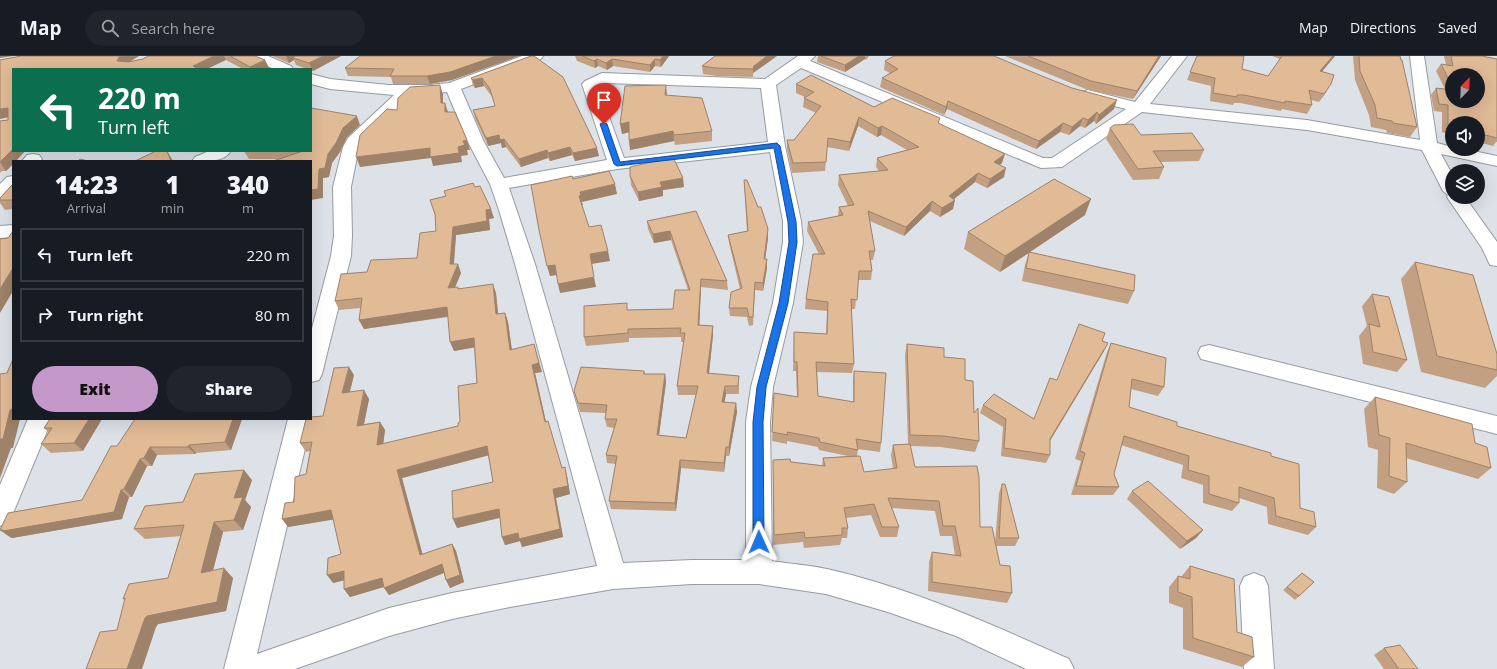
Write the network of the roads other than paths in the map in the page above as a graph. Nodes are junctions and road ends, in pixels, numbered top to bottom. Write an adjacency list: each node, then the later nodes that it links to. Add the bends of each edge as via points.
1 (256, 56): 7 (street)
2 (536, 56): 6 (street)
3 (1180, 56): 15 (street)
4 (1417, 56): 17 (street)
5 (804, 59): 10 (street); 15 (street, via 1041,163 1056,163)
6 (514, 60): 11 (street)
7 (284, 68)
8 (312, 78): 9 (street)
9 (330, 84): 13 (street); 14 (street)
10 (768, 84): 16 (street); 21 (street, via 602,78 593,81 590,84)
11 (452, 87): 13 (street); 24 (street, via 476,142)
12 (1073, 90): 15 (street)
13 (407, 91): 31 (street, via 351,147 342,186 341,256)
14 (317, 93)
15 (1138, 108): 17 (street, via 1311,125)
16 (777, 146): 21 (street); 36 (street, via 792,222 793,242 783,303 762,387 758,415)
17 (1430, 147): 20 (street); 22 (street)
18 (221, 152): 19 (street)
19 (203, 160)
20 (1497, 161)
21 (617, 164): 24 (street)
22 (1445, 178)
23 (12, 182): 25 (street)
24 (499, 184): 37 (street, via 525,264)
25 (0, 195)
26 (1461, 204): 29 (street)
27 (12, 231): 28 (street)
28 (0, 232)
29 (1495, 252)
30 (1209, 353): 34 (street)
31 (312, 370)
32 (40, 420): 35 (street)
33 (300, 420): 39 (street)
34 (1497, 425)
35 (0, 515)
36 (759, 572): 37 (street); 41 (street, via 826,581 888,598 962,625)
37 (613, 576): 40 (street, via 452,606 389,622)
38 (1254, 586): 42 (street)
39 (239, 669)
40 (257, 669)
41 (1059, 669)
42 (1259, 669)

